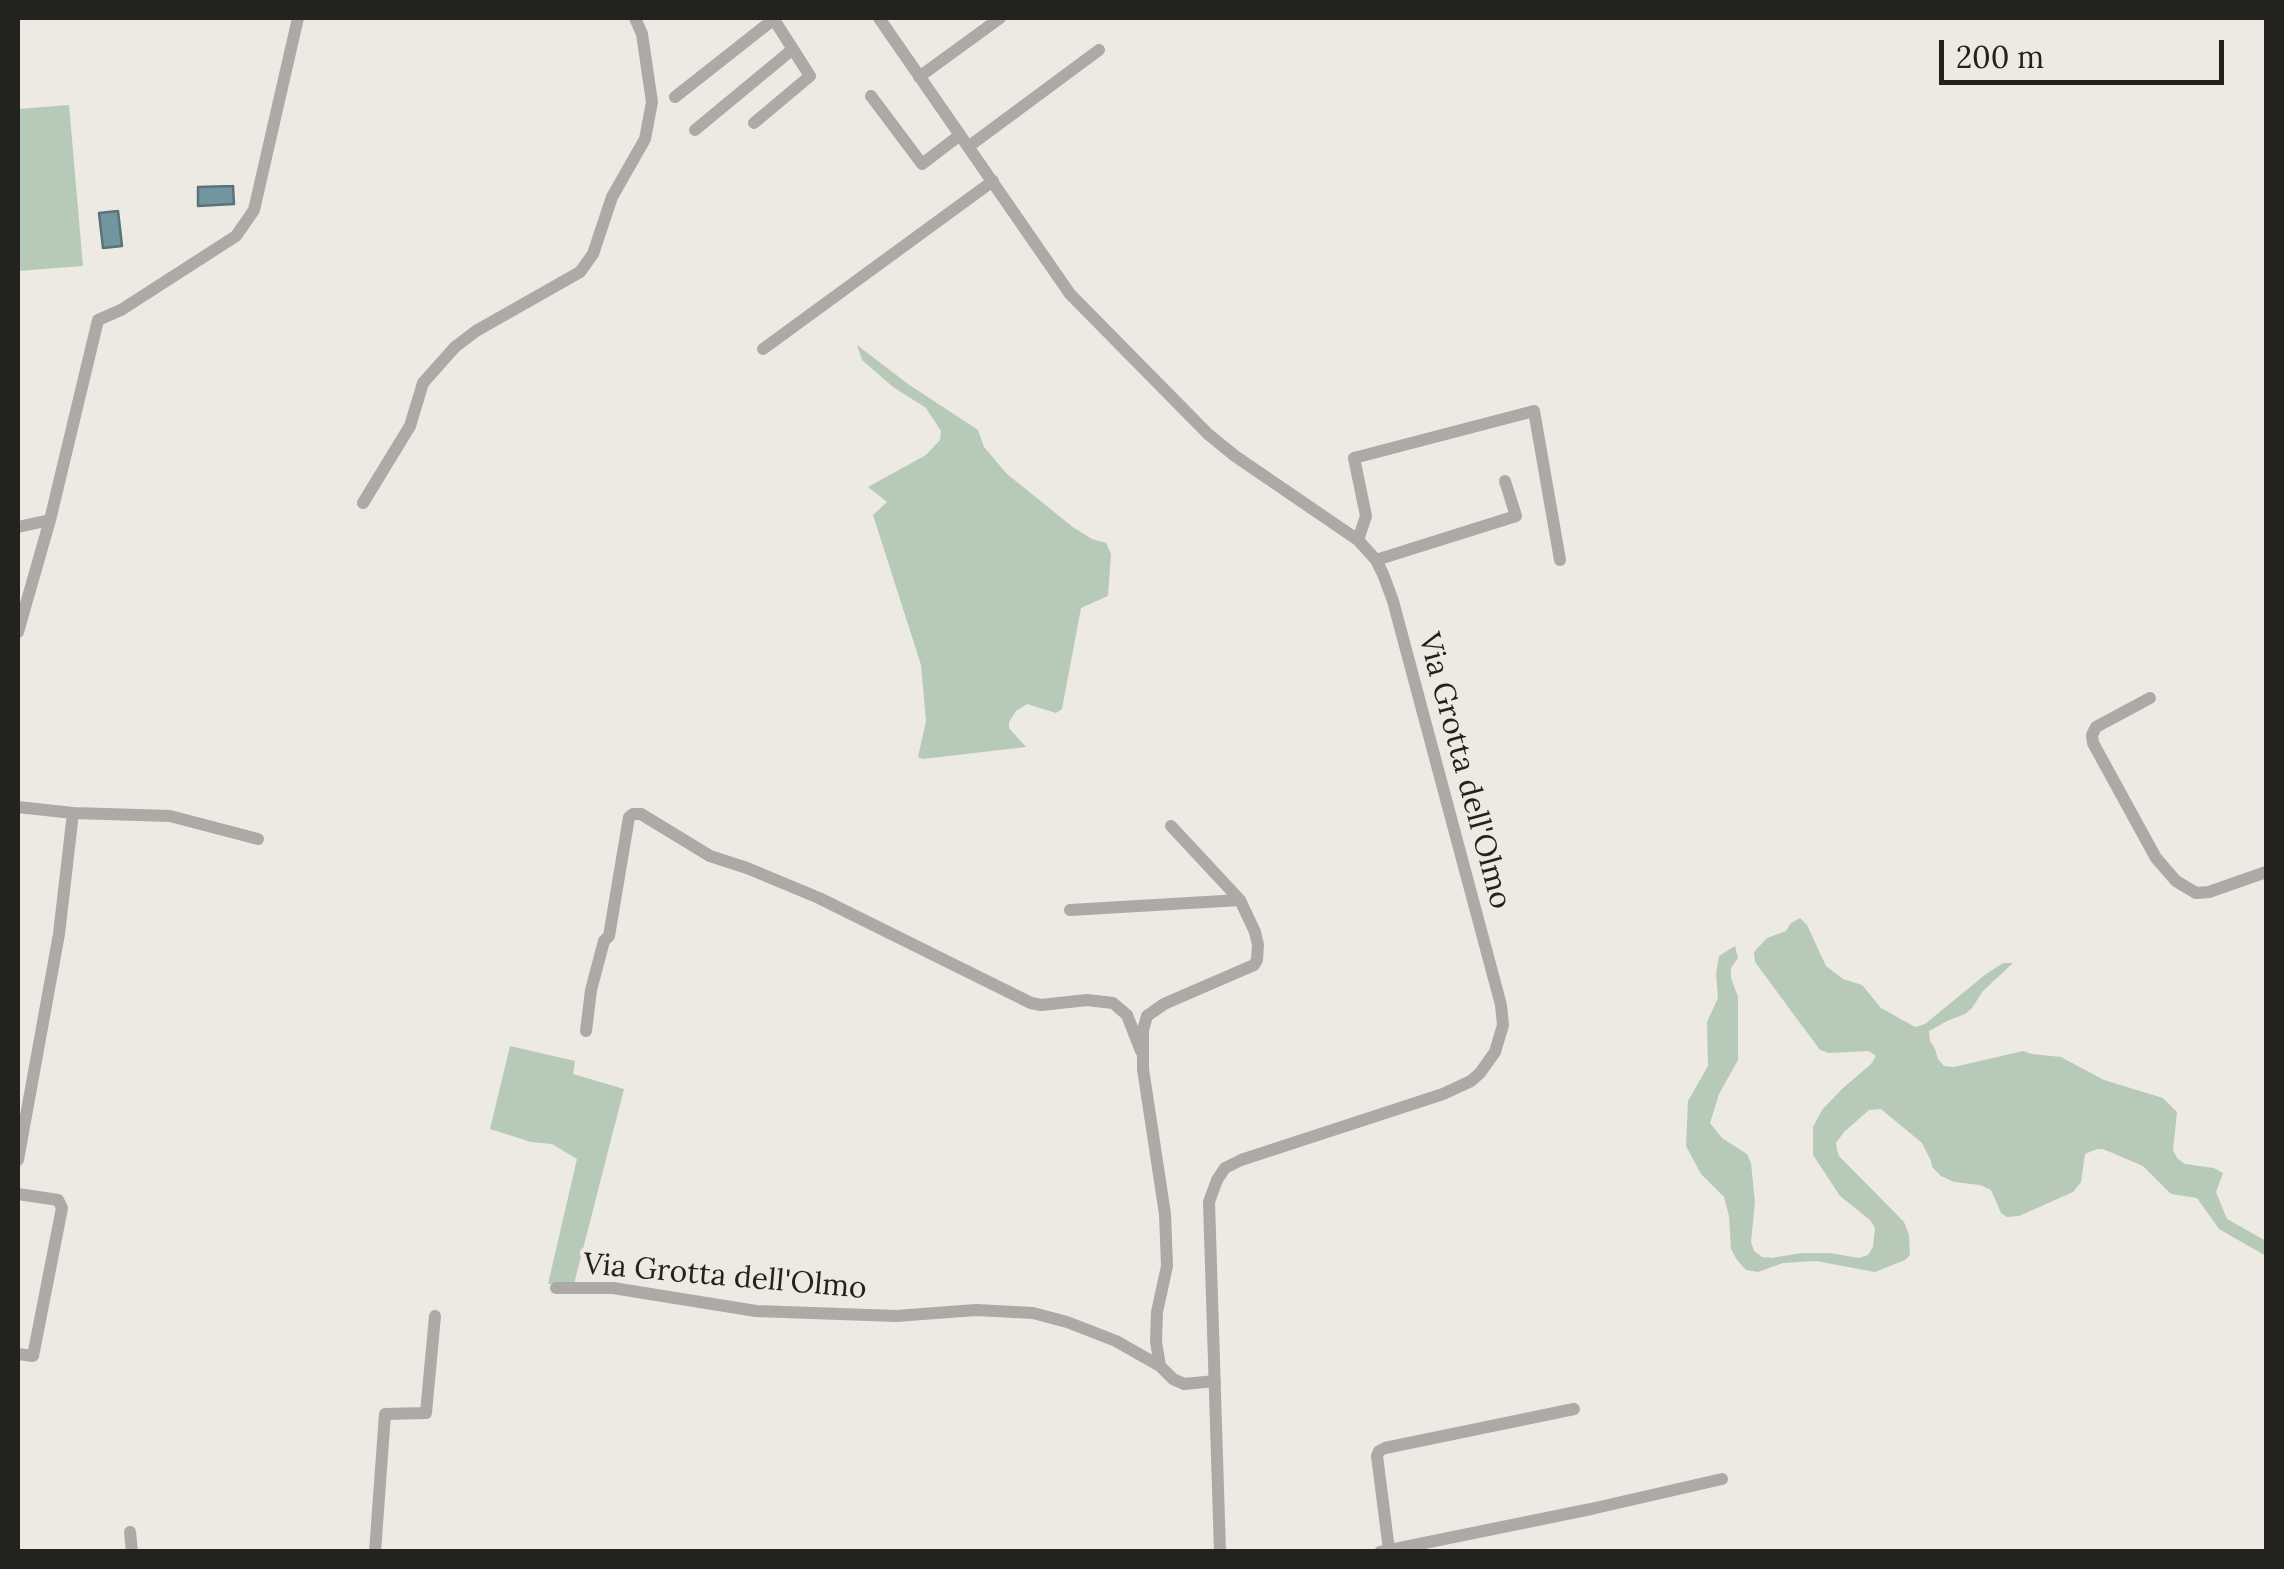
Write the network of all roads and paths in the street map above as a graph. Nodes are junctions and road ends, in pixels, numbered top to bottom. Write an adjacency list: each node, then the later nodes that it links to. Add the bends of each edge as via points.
1 (298, 18): 18 (street, via 254,210 236,236 98,320)
2 (635, 18): 17 (street, via 652,102 645,139 612,197 593,254 580,272 455,347 423,383 410,426)
3 (773, 18): 6 (street); 10 (street)
4 (879, 18): 8 (street, Via Grotta dell'Olmo)
5 (1000, 18): 8 (street)
6 (793, 49): 11 (street, via 810,76); 12 (street)
7 (1099, 50): 13 (street)
8 (919, 77): 13 (street, Via Grotta dell'Olmo)
9 (871, 96): 13 (street, via 922,164)
10 (674, 97)
11 (754, 123)
12 (695, 130)
13 (964, 141): 14 (street, Via Grotta dell'Olmo)
14 (992, 181): 15 (street); 20 (street, Via Grotta dell'Olmo, via 1070,294 1208,434)
15 (763, 349)
16 (1505, 481): 21 (street, via 1516,516)
17 (364, 504)
18 (50, 520): 19 (street); 23 (street)
19 (18, 526)
20 (1358, 540): 21 (street, Via Grotta dell'Olmo); 22 (street, via 1366,516 1354,458 1534,411)
21 (1376, 560): 40 (street, Via Grotta dell'Olmo, via 1393,601 1503,1026 1489,1062 1460,1088 1225,1168 1209,1202)
22 (1560, 560)
23 (18, 632)
24 (2150, 698): 29 (street, via 2092,735 2156,858 2196,893)
25 (18, 806): 26 (street)
26 (73, 813): 28 (street, via 170,816); 34 (street)
27 (1171, 826): 30 (street)
28 (258, 839)
29 (2266, 872)
30 (1240, 900): 31 (street); 33 (street, via 1258,945 1254,965 1147,1016)
31 (1070, 910)
32 (586, 1031): 33 (street, via 629,817 642,814 710,856 819,898 1031,1002 1113,1004 1127,1015)
33 (1141, 1051): 39 (street, via 1166,1214 1157,1312)
34 (18, 1160)
35 (18, 1194): 38 (street, via 58,1200 62,1208 33,1356)
36 (556, 1288): 39 (street, Via Grotta dell'Olmo, via 613,1288 756,1311 1033,1312 1116,1341)
37 (435, 1316): 46 (street, via 426,1413 385,1414)
38 (18, 1354)
39 (1160, 1366): 40 (street, Via Grotta dell'Olmo, via 1184,1384)
40 (1216, 1381): 47 (street, Via Grotta dell'Olmo)
41 (1574, 1409): 44 (street, via 1379,1451)
42 (1722, 1479): 44 (street)
43 (130, 1532): 45 (street)
44 (1384, 1551)
45 (132, 1552)
46 (375, 1552)
47 (1220, 1552)

